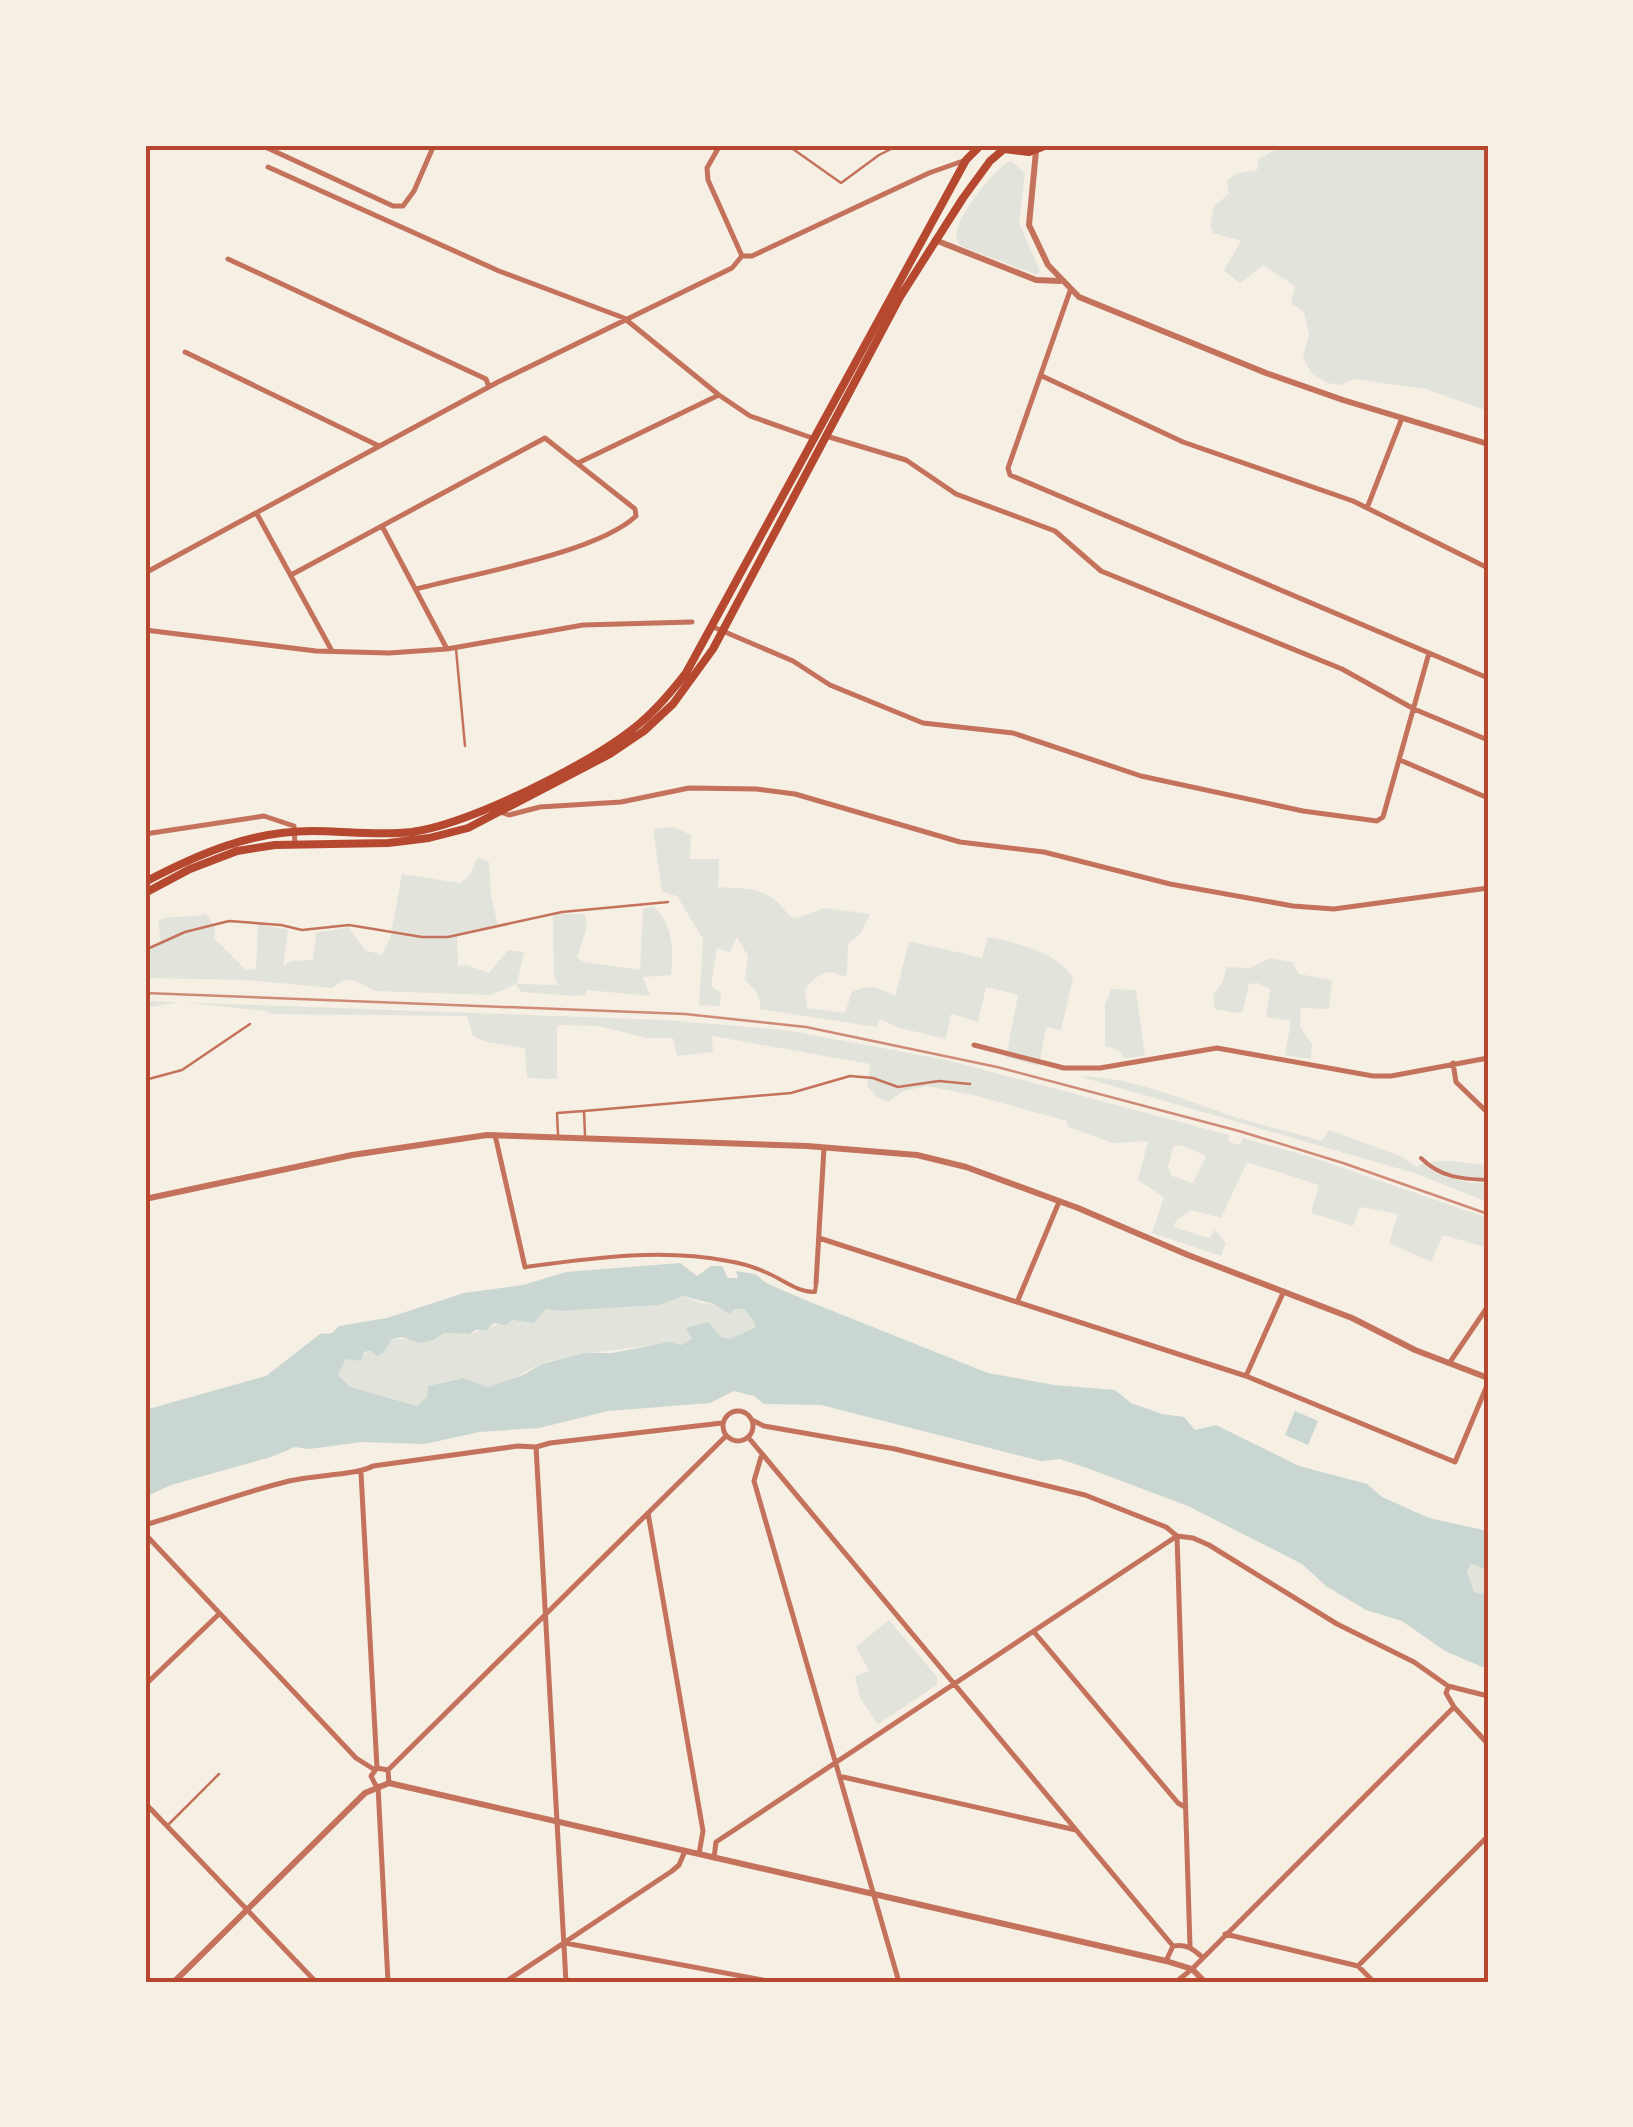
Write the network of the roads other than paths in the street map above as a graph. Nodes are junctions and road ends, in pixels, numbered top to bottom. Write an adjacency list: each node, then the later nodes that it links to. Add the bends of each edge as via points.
1 (260, 145): 2 (street, via 393,206 409,199)
2 (434, 145)
3 (720, 145): 14 (street, via 708,180)
4 (796, 145): 5 (lane, via 841,183)
5 (899, 145)
6 (968, 145): 11 (lane)
7 (980, 145): 11 (main road)
8 (1047, 145): 10 (main road)
9 (1013, 148): 10 (main road); 13 (main road, via 990,161)
10 (1036, 152): 16 (street, via 1029,225)
11 (966, 160): 14 (street); 25 (main road)
12 (268, 167): 18 (street, via 499,271)
13 (936, 240): 16 (street, via 1036,280); 24 (main road)
14 (742, 256): 18 (street, via 732,268)
15 (228, 259): 21 (street, via 486,379)
16 (1060, 282): 17 (street)
17 (1070, 291): 20 (street); 23 (street, via 1266,373)
18 (624, 318): 21 (street); 22 (street)
19 (185, 352): 27 (street)
20 (1042, 376): 29 (street, via 1183,442); 43 (street, via 1010,475)
21 (489, 387): 27 (street)
22 (719, 396): 25 (street, via 762,423); 28 (street)
23 (1402, 418): 26 (street); 29 (street)
24 (828, 435): 25 (street); 39 (main road); 45 (street, via 906,460 956,494 1055,531 1101,570 1342,668)
25 (812, 440): 37 (main road)
26 (1488, 444)
27 (379, 446): 30 (street)
28 (578, 463): 31 (street, via 545,438); 35 (street, via 636,516 596,542)
29 (1367, 508): 32 (street)
30 (257, 514): 33 (street); 34 (street)
31 (383, 529): 34 (street); 35 (street)
32 (1488, 568)
33 (146, 570)
34 (292, 574): 42 (street)
35 (416, 589): 41 (street)
36 (692, 622): 40 (street, via 583,626)
37 (712, 626): 39 (street); 50 (main road, via 686,673 638,725)
38 (145, 630): 42 (street)
39 (722, 631): 48 (street, via 922,723 1013,733 1141,776 1303,811 1377,821); 50 (main road, via 694,679 644,731)
40 (456, 648): 41 (street); 47 (lane)
41 (447, 649): 42 (street)
42 (332, 651)
43 (1429, 654): 44 (street); 45 (street)
44 (1488, 678)
45 (1414, 710): 46 (street); 48 (street)
46 (1488, 740)
47 (465, 746)
48 (1400, 760): 49 (street)
49 (1488, 798)
50 (498, 808): 51 (main road, via 410,832); 53 (main road, via 468,828 429,838); 55 (street, via 509,816 540,806 716,787 795,794 960,842 1044,852 1293,906 1334,909)
51 (295, 832): 52 (street, via 289,822 264,816); 53 (street); 54 (main road, via 224,844)
52 (145, 834)
53 (295, 844): 56 (main road, via 212,858)
54 (145, 882)
55 (1488, 888)
56 (145, 893)
57 (668, 902): 58 (lane, via 562,912 448,937 229,920)
58 (145, 950)
59 (250, 1024): 63 (lane, via 182,1070)
60 (974, 1046): 62 (street, via 1064,1068 1218,1048 1372,1076)
61 (1488, 1058): 62 (street)
62 (1453, 1063): 66 (street, via 1456,1082)
63 (145, 1080)
64 (970, 1084): 65 (lane, via 898,1087 850,1076 791,1093)
65 (584, 1111): 68 (lane, via 558,1113); 69 (lane)
66 (1488, 1113)
67 (496, 1135): 68 (street); 73 (street, via 352,1156); 76 (street)
68 (558, 1136): 69 (street)
69 (585, 1136): 70 (street)
70 (824, 1148): 74 (street, via 950,1162); 75 (street)
71 (1421, 1158): 72 (street, via 1446,1176)
72 (1488, 1180)
73 (145, 1199)
74 (1059, 1202): 78 (street); 79 (street)
75 (820, 1238): 77 (street); 79 (street)
76 (525, 1267): 77 (street, via 678,1254 762,1270 803,1292 815,1292)
77 (816, 1283)
78 (1283, 1293): 81 (street); 82 (street)
79 (1018, 1300): 82 (street)
80 (1488, 1306): 81 (street)
81 (1450, 1362): 83 (street)
82 (1246, 1376): 83 (street, via 1455,1462)
83 (1488, 1380)
84 (752, 1420): 85 (street, via 736,1410); 87 (street); 94 (street, via 1085,1494)
85 (722, 1423): 86 (street); 88 (street)
86 (726, 1436): 87 (street); 91 (street)
87 (748, 1437): 89 (street)
88 (536, 1448): 90 (street, via 373,1466); 96 (street)
89 (762, 1456): 98 (street); 104 (street, via 754,1481)
90 (361, 1473): 92 (street, via 290,1480); 105 (street)
91 (648, 1513): 96 (street); 117 (street)
92 (145, 1525)
93 (145, 1534): 95 (street)
94 (1176, 1536): 97 (street); 100 (street, via 1209,1545); 112 (street)
95 (219, 1614): 99 (street); 105 (street, via 356,1758)
96 (545, 1616): 106 (street); 113 (street)
97 (1034, 1632): 98 (street); 112 (street)
98 (955, 1684): 104 (street); 115 (street)
99 (145, 1685)
100 (1448, 1686): 101 (street); 102 (street)
101 (1488, 1696)
102 (1454, 1706): 103 (street); 124 (street)
103 (1488, 1744)
104 (837, 1762): 108 (street); 118 (street)
105 (376, 1769): 106 (street); 110 (street)
106 (388, 1770): 109 (street)
107 (220, 1774): 114 (lane)
108 (842, 1777): 115 (street); 122 (street)
109 (388, 1783): 110 (street); 113 (street)
110 (377, 1786): 123 (street); 134 (street)
111 (145, 1802): 114 (street)
112 (1187, 1808): 127 (street)
113 (557, 1822): 119 (street); 125 (street)
114 (167, 1826): 123 (street)
115 (1079, 1830): 126 (street)
116 (1488, 1836): 130 (street)
117 (704, 1838): 118 (street); 120 (street)
118 (716, 1842): 121 (street)
119 (685, 1851): 120 (street); 125 (street, via 679,1866)
120 (699, 1854): 121 (street)
121 (714, 1858): 122 (street)
122 (874, 1894): 129 (street); 138 (street)
123 (247, 1910): 132 (street); 133 (street)
124 (1225, 1934): 128 (street); 130 (street)
125 (565, 1943): 135 (street); 136 (street); 137 (street)
126 (1173, 1946): 127 (street); 129 (street)
127 (1190, 1946): 128 (street)
128 (1202, 1957): 131 (street)
129 (1166, 1961): 131 (street)
130 (1358, 1966): 141 (street)
131 (1192, 1969): 139 (street); 140 (street)
132 (174, 1982)
133 (316, 1982)
134 (388, 1982)
135 (505, 1982)
136 (566, 1982)
137 (773, 1982)
138 (899, 1982)
139 (1176, 1982)
140 (1205, 1982)
141 (1374, 1982)

